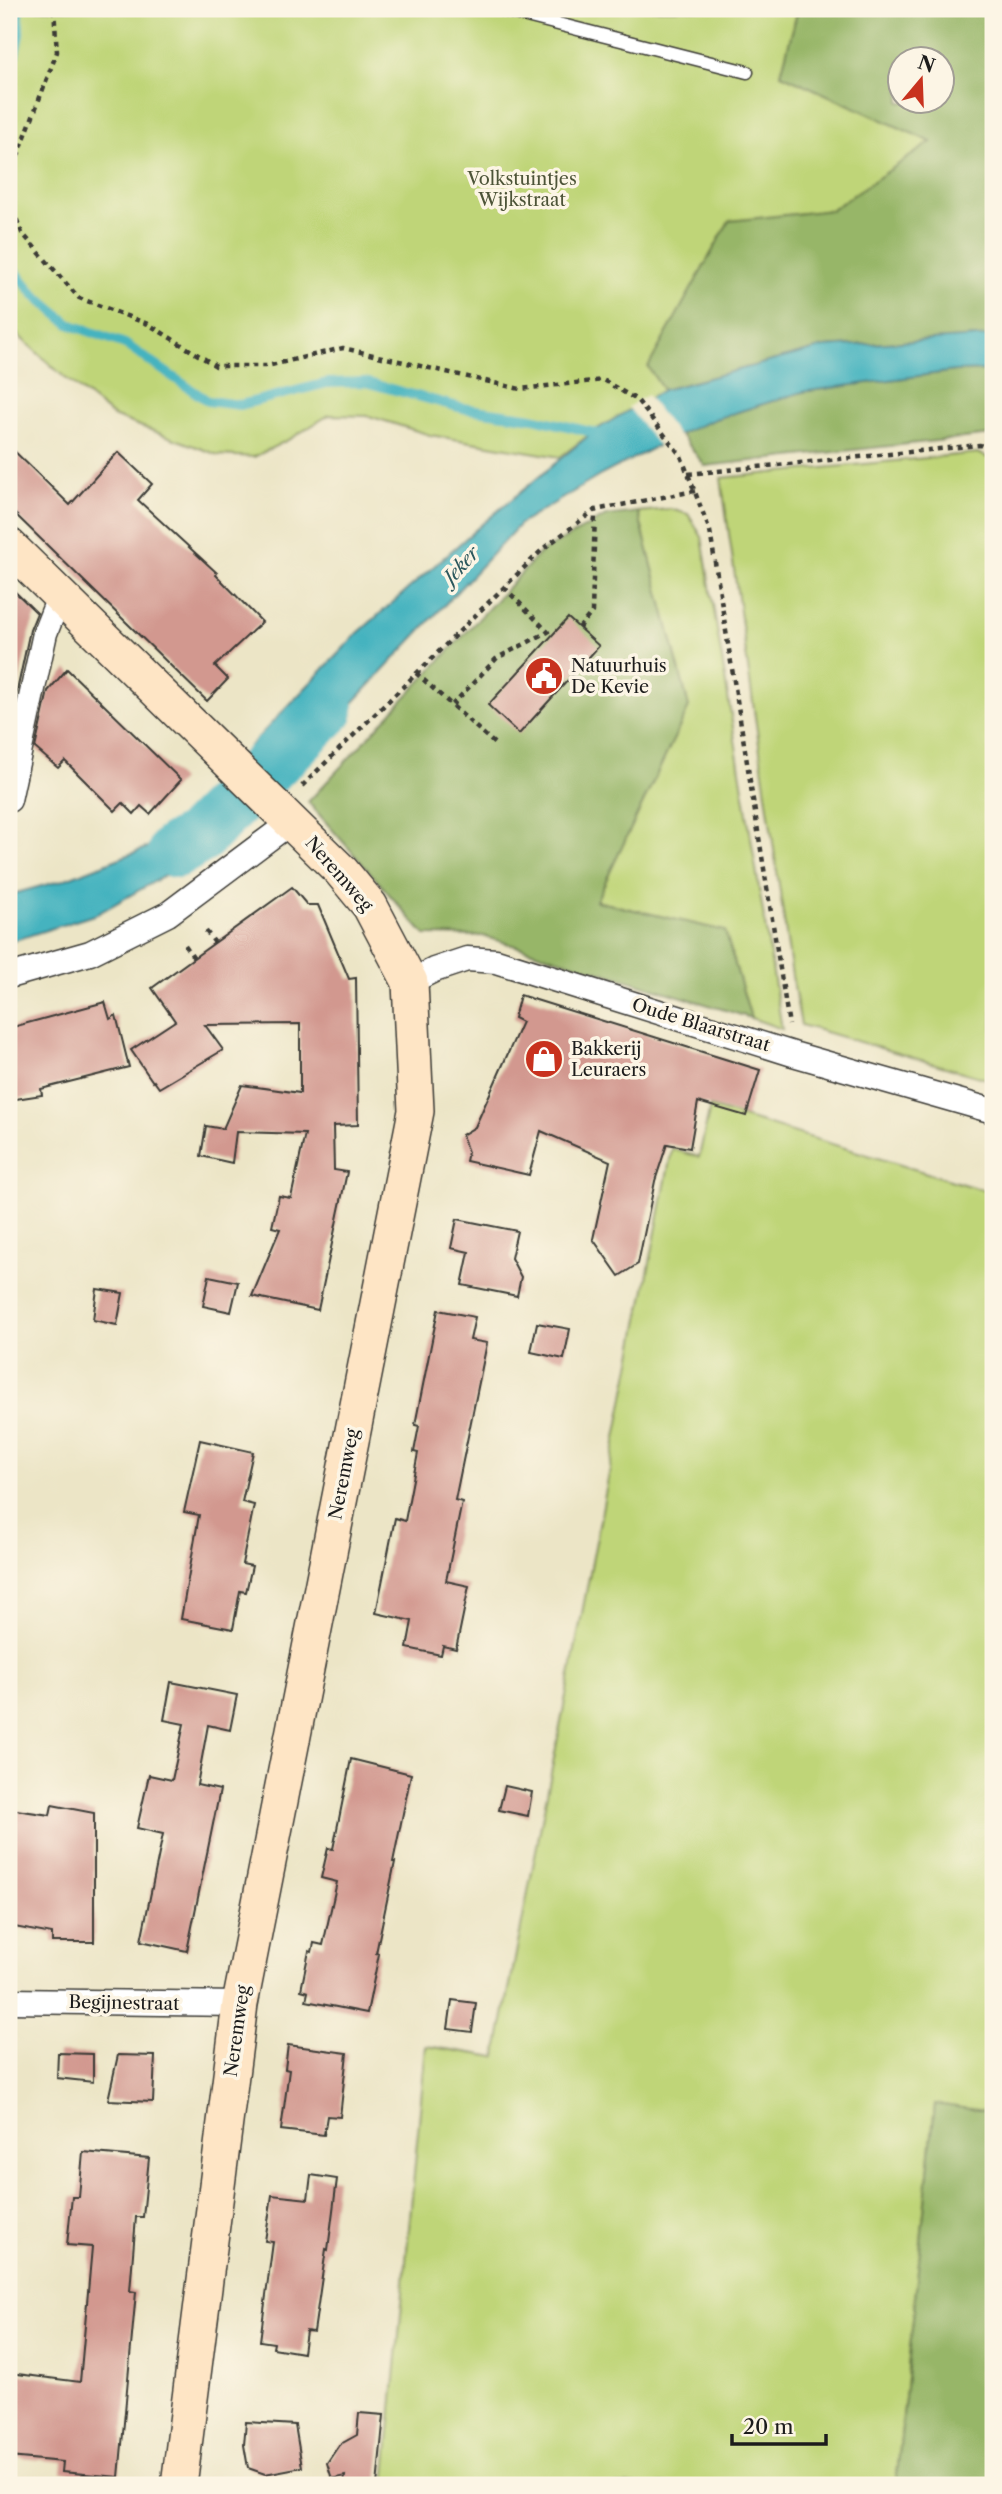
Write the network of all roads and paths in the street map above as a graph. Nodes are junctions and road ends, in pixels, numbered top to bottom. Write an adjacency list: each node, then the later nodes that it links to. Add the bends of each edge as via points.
1 (54, 9): 5 (path, via 57,51 11,174 11,205 22,233 79,298 148,324 216,366 267,366 344,348 520,389 603,380 637,400 681,456)
2 (499, 9): 3 (lane)
3 (747, 72)
4 (993, 450): 5 (path, via 980,445)
5 (688, 474): 6 (path)
6 (695, 491): 7 (path); 23 (path, via 710,531)
7 (595, 510): 9 (path, via 544,548); 11 (path, via 592,612)
8 (9, 546): 10 (street, Neremweg)
9 (504, 587): 12 (path); 13 (path, via 548,632 497,657)
10 (60, 595): 15 (street, via 46,633); 16 (street, Neremweg)
11 (579, 628)
12 (416, 673): 13 (path); 16 (path)
13 (452, 705): 14 (path)
14 (497, 746)
15 (9, 800)
16 (281, 811): 21 (street, via 168,914 90,953); 22 (street, Neremweg, via 370,906)
17 (206, 930): 18 (path)
18 (215, 943)
19 (185, 945): 20 (path)
20 (194, 958)
21 (9, 975)
22 (410, 982): 23 (street, Oude Blaarstraat, via 467,959 496,961); 26 (street, Neremweg, via 416,1111)
23 (793, 1054): 24 (street, Oude Blaarstraat)
24 (993, 1111)
25 (9, 2001): 26 (street, Begijnestraat)
26 (240, 2004): 27 (street, Neremweg)
27 (179, 2485)

